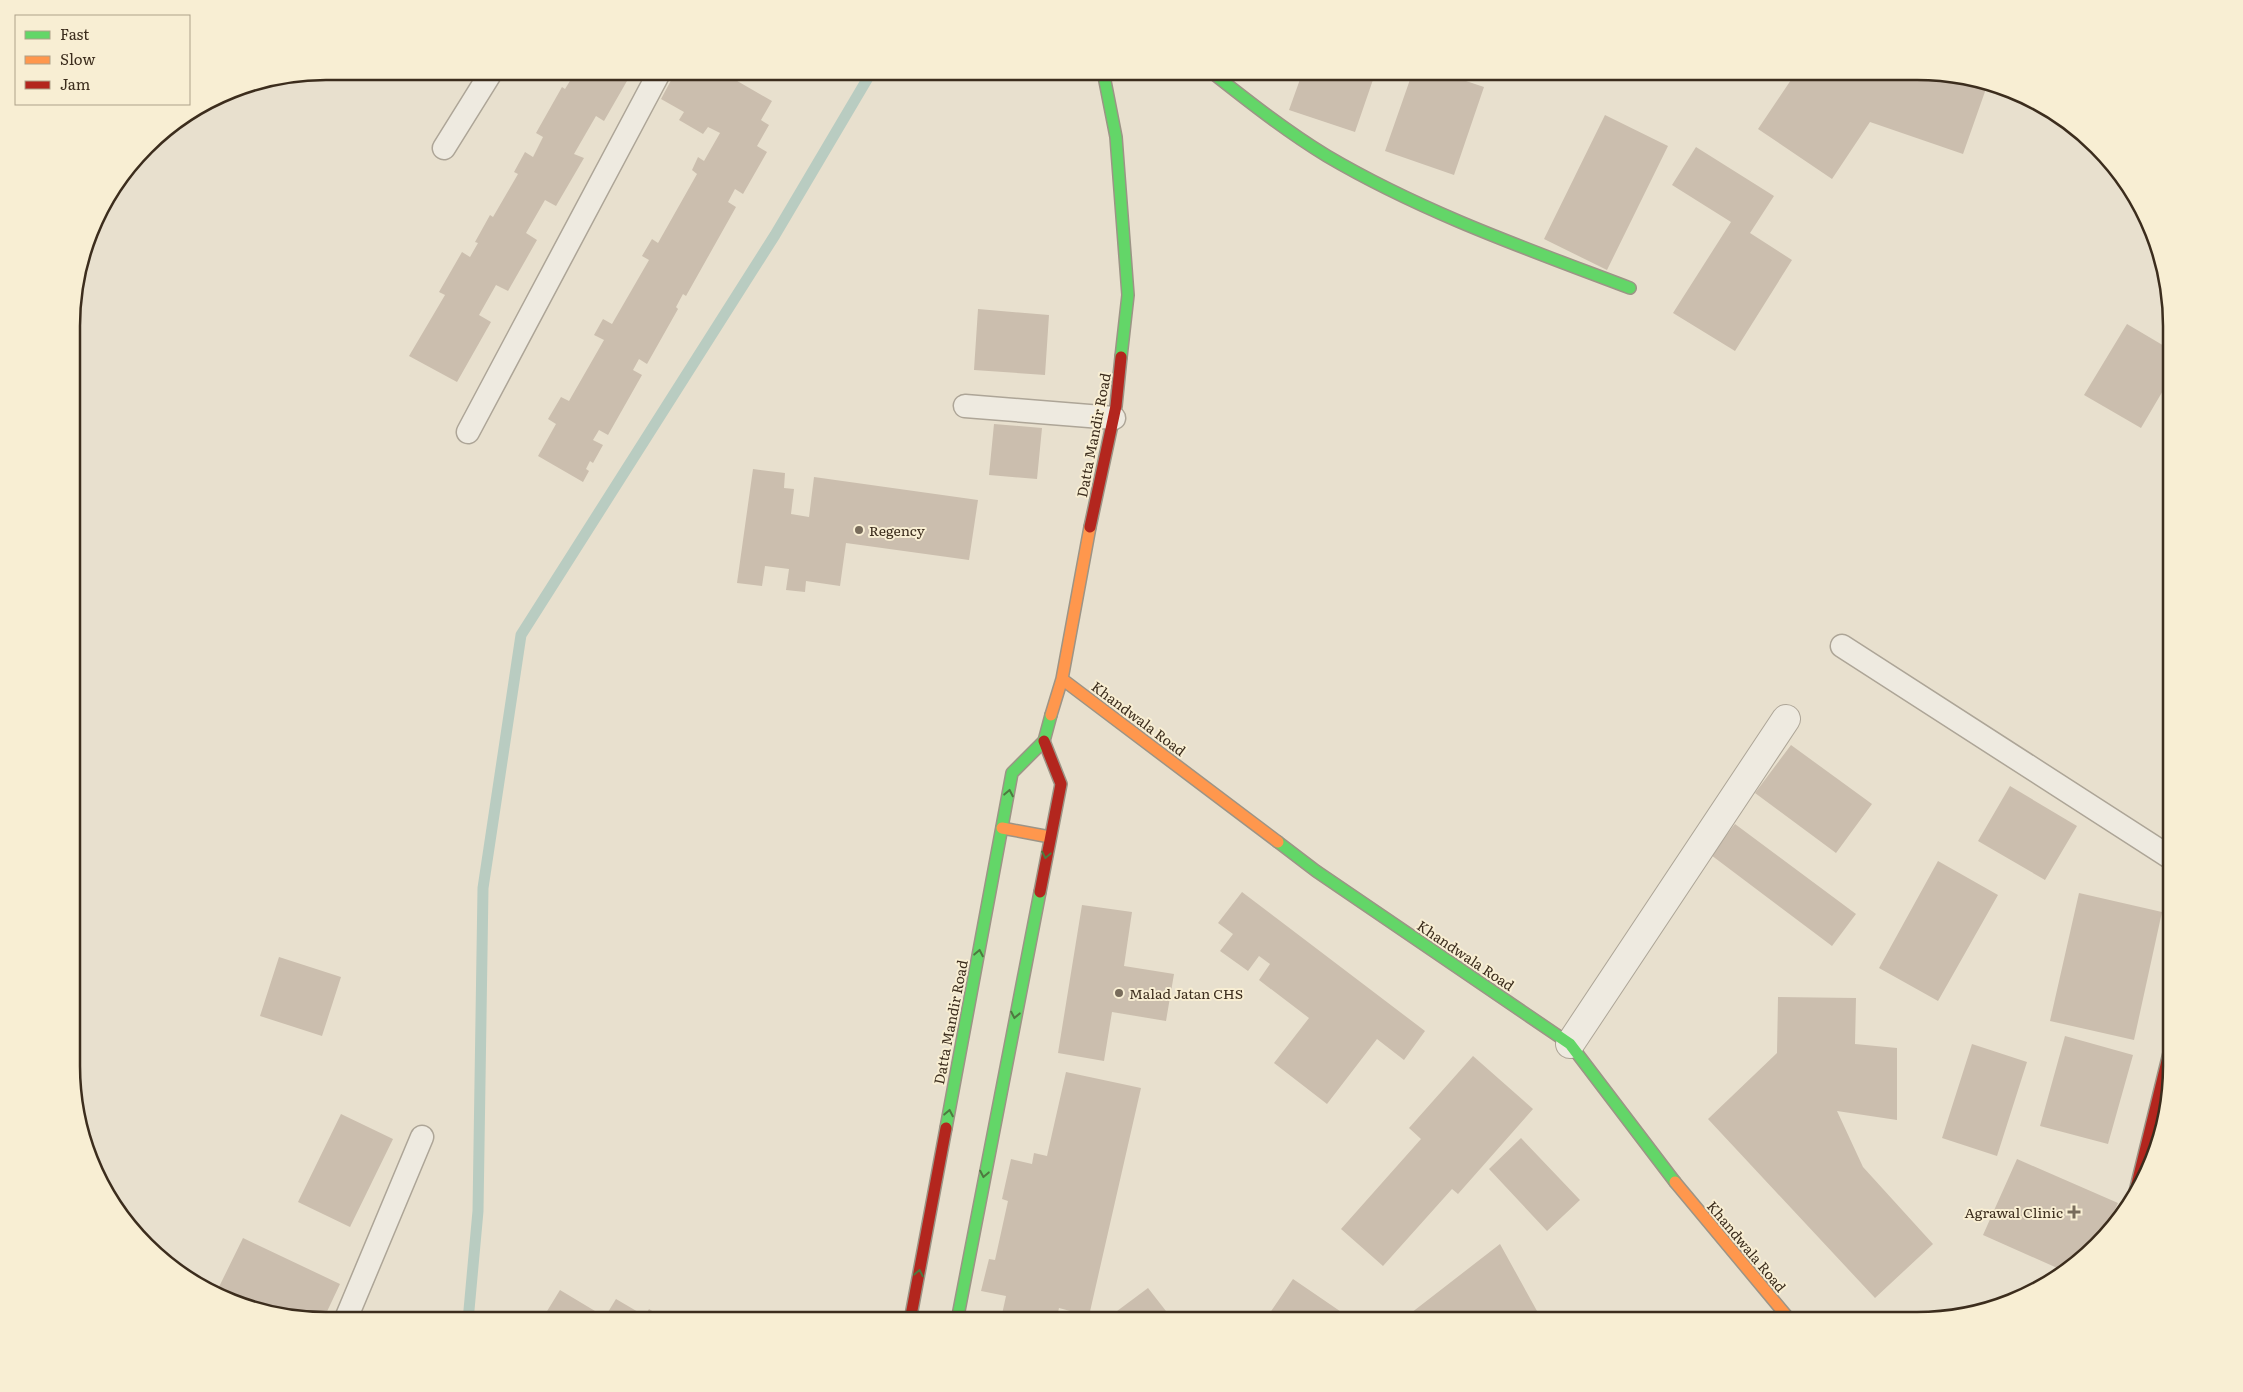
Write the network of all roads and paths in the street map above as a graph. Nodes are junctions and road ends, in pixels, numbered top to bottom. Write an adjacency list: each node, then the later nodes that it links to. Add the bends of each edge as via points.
1 (486, 80): 5 (lane)
2 (655, 80): 9 (lane)
3 (1106, 80): 8 (main road, Datta Mandir Road, via 1116,137 1128,295)
4 (1221, 80): 6 (main road, via 1264,114 1327,156 1397,194 1499,238)
5 (444, 148)
6 (1630, 288)
7 (965, 406): 8 (lane)
8 (1114, 418): 11 (main road, Datta Mandir Road)
9 (468, 432)
10 (1842, 646): 16 (lane)
11 (1062, 679): 13 (main road, Datta Mandir Road); 17 (main road, Khandwala Road, via 1316,870)
12 (1786, 719): 17 (street)
13 (1044, 741): 14 (main road, Datta Mandir Road, one-way to 13, via 1012,773); 15 (main road, via 1061,784)
14 (1002, 828): 15 (main road); 22 (main road, Datta Mandir Road, one-way to 14)
15 (1050, 837): 23 (main road, one-way to 23)
16 (2163, 853)
17 (1570, 1044): 24 (main road, Khandwala Road, via 1689,1200)
18 (2162, 1082): 20 (main road)
19 (422, 1137): 21 (lane)
20 (2141, 1168)
21 (349, 1312)
22 (911, 1312)
23 (959, 1312)
24 (1783, 1312)

